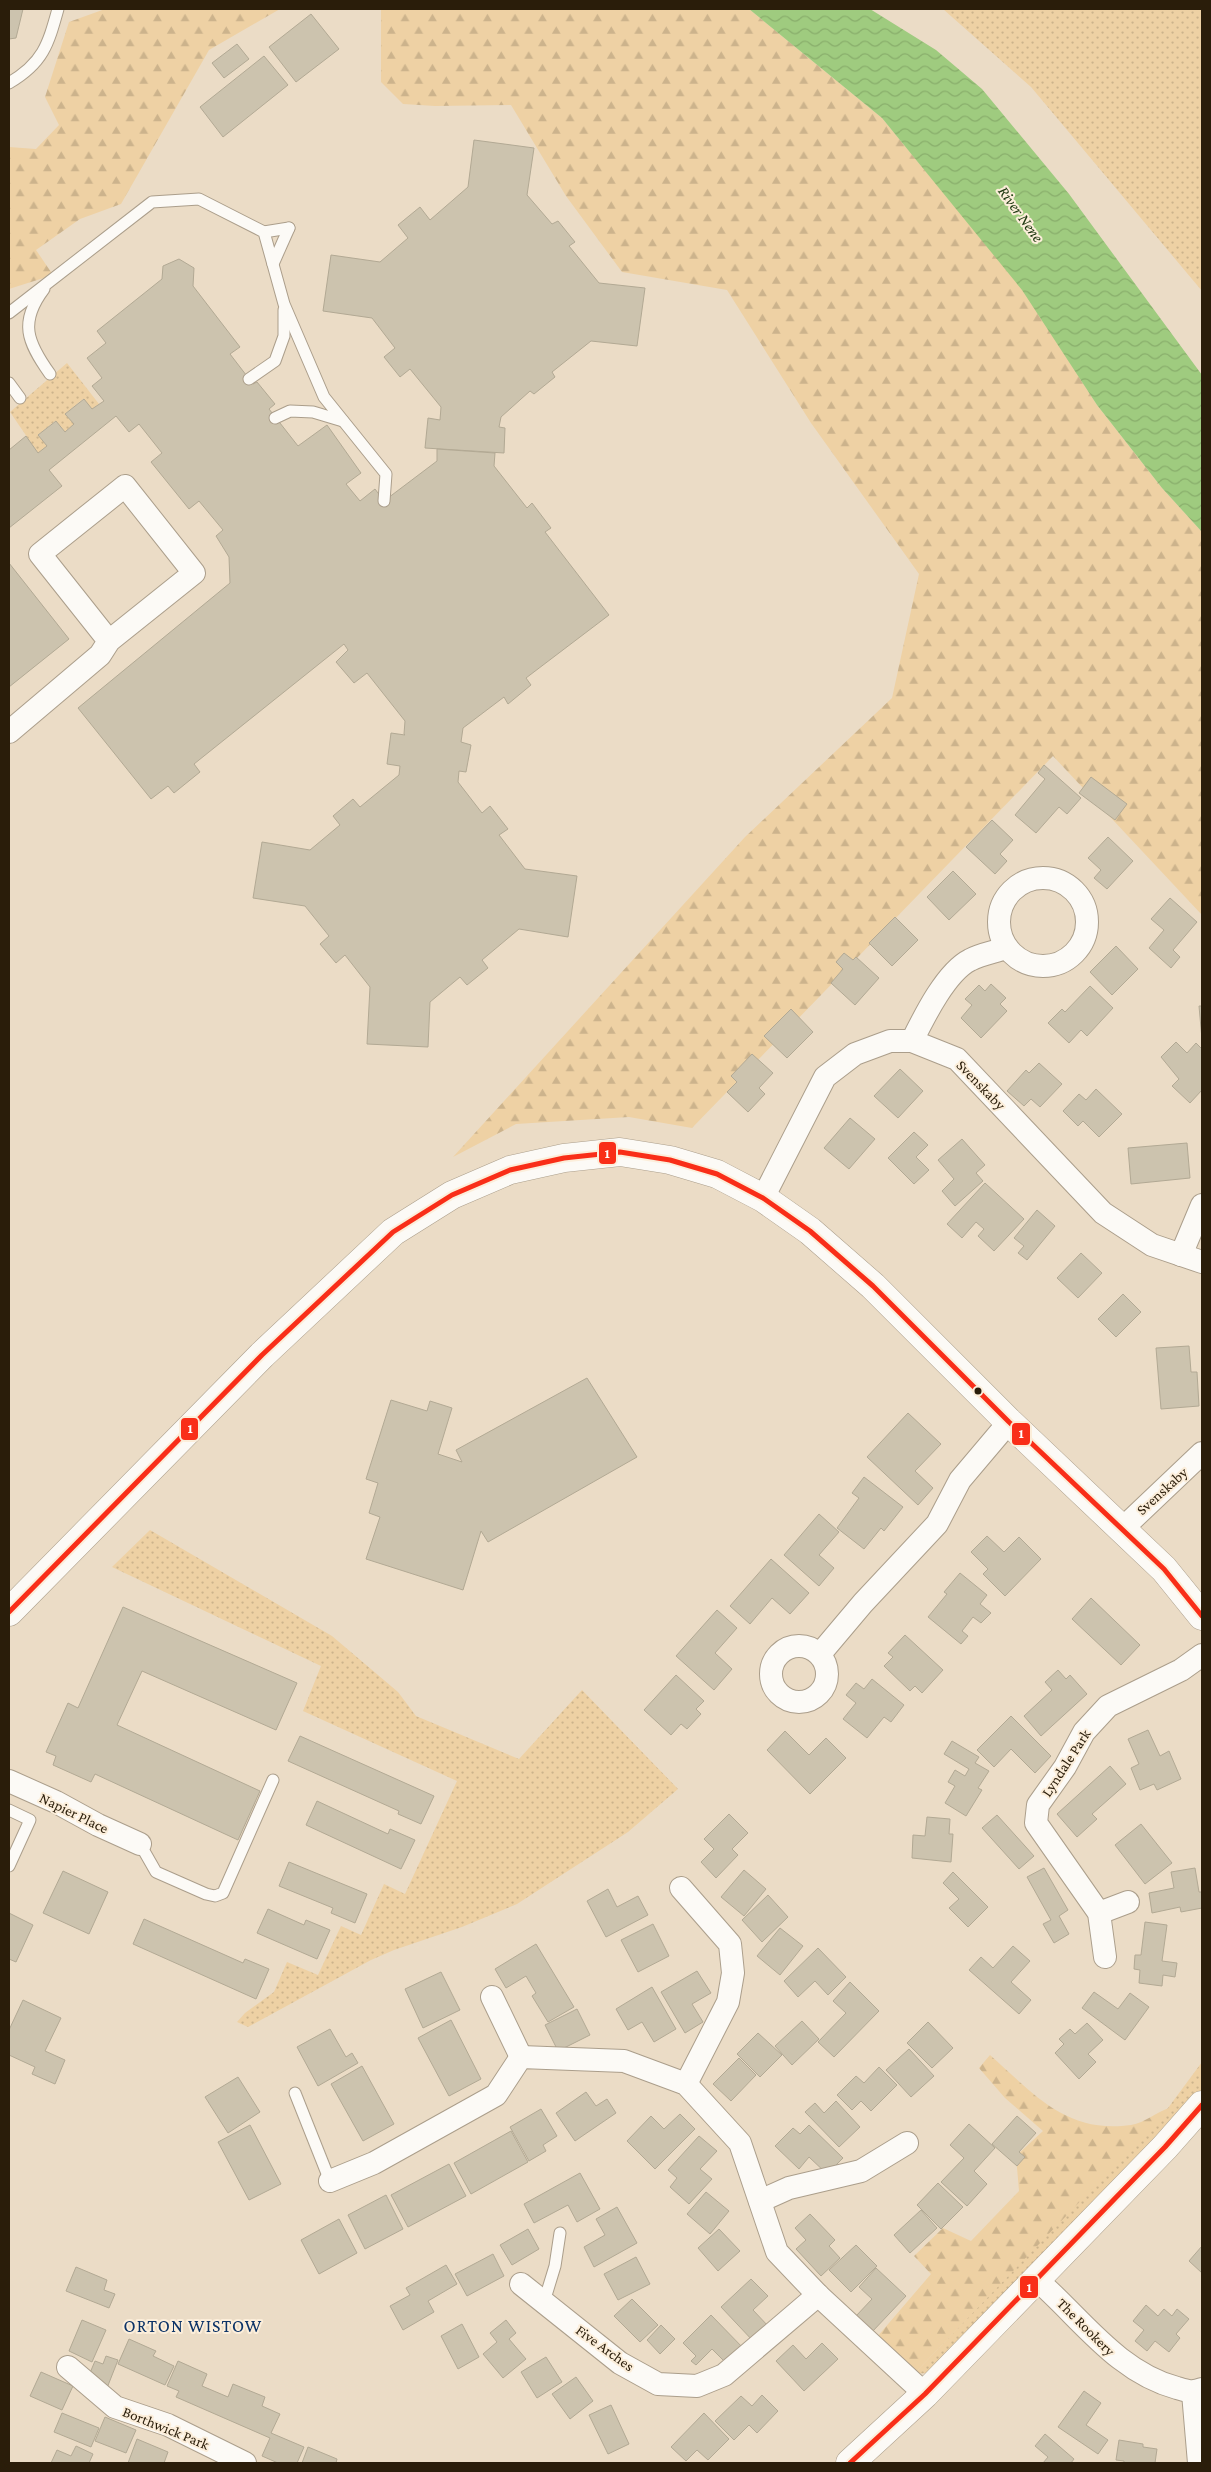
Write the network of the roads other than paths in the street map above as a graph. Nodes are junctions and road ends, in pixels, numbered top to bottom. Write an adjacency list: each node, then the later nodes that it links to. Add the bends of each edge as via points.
1 (58, 9): 2 (lane, via 48,44 26,73)
2 (9, 83)
3 (264, 232): 4 (lane); 4 (lane, via 289,228); 5 (lane, via 199,199 152,202)
4 (273, 264): 6 (lane)
5 (52, 279): 7 (lane); 8 (lane, via 37,298 28,318 28,337)
6 (284, 304): 9 (lane, via 284,336 275,360); 13 (lane, via 324,397)
7 (9, 312)
8 (50, 374)
9 (249, 379)
10 (9, 383): 11 (lane)
11 (20, 398)
12 (276, 418): 13 (lane, via 290,411 313,412)
13 (342, 421): 14 (lane, via 386,474)
14 (384, 501)
15 (110, 641): 15 (street, via 40,554 125,486 194,573); 16 (street, via 100,655)
16 (9, 732)
17 (1006, 948): 18 (street, via 968,960 933,1000)
18 (912, 1041): 19 (street, Svenskaby, via 890,1041 855,1054 825,1076); 21 (street, Svenskaby, via 957,1059 1103,1213 1152,1245)
19 (763, 1198): 22 (street, via 810,1231 874,1286); 25 (street, via 717,1174 670,1160 620,1152 564,1158 510,1170 452,1195 393,1232 262,1355)
20 (1202, 1205): 21 (street)
21 (1192, 1258)
22 (1010, 1422): 24 (street); 27 (street, via 960,1480 937,1524 863,1602)
23 (1202, 1453): 24 (street, Svenskaby)
24 (1122, 1529): 26 (street, via 1164,1569)
25 (9, 1612)
26 (1202, 1616)
27 (820, 1654)
28 (1202, 1655): 36 (street, Lyndale Park, via 1181,1670 1108,1706 1084,1732 1065,1768 1038,1805 1036,1823)
29 (273, 1780): 32 (lane, via 223,1893 215,1896 206,1894 156,1872)
30 (9, 1781): 32 (street, Napier Place)
31 (9, 1810): 33 (lane, via 30,1820)
32 (140, 1844)
33 (9, 1866)
34 (681, 1888): 40 (street, via 730,1944 732,1973 728,2002)
35 (1128, 1902): 36 (street)
36 (1099, 1913): 37 (street, Lyndale Park)
37 (1105, 1958)
38 (492, 1997): 39 (street)
39 (521, 2057): 40 (street, via 624,2061); 44 (street, via 496,2095 374,2163)
40 (686, 2084): 45 (street, via 740,2143)
41 (295, 2093): 44 (lane)
42 (1202, 2105): 47 (street)
43 (907, 2143): 45 (street, via 861,2171 788,2188)
44 (330, 2180)
45 (760, 2200): 49 (street, via 777,2252)
46 (560, 2233): 50 (lane, via 556,2266)
47 (1036, 2279): 52 (street, The Rookery, via 1114,2356 1157,2383); 53 (street)
48 (521, 2284): 50 (street, Five Arches)
49 (818, 2295): 50 (street, Five Arches, via 724,2374 696,2386 658,2384 620,2363); 53 (street)
50 (544, 2302)
51 (68, 2366): 54 (street, Borthwick Park, via 115,2407 168,2425)
52 (1198, 2391): 56 (street, The Rookery)
53 (924, 2394): 55 (street)
54 (246, 2463)
55 (850, 2463)
56 (1199, 2463)

